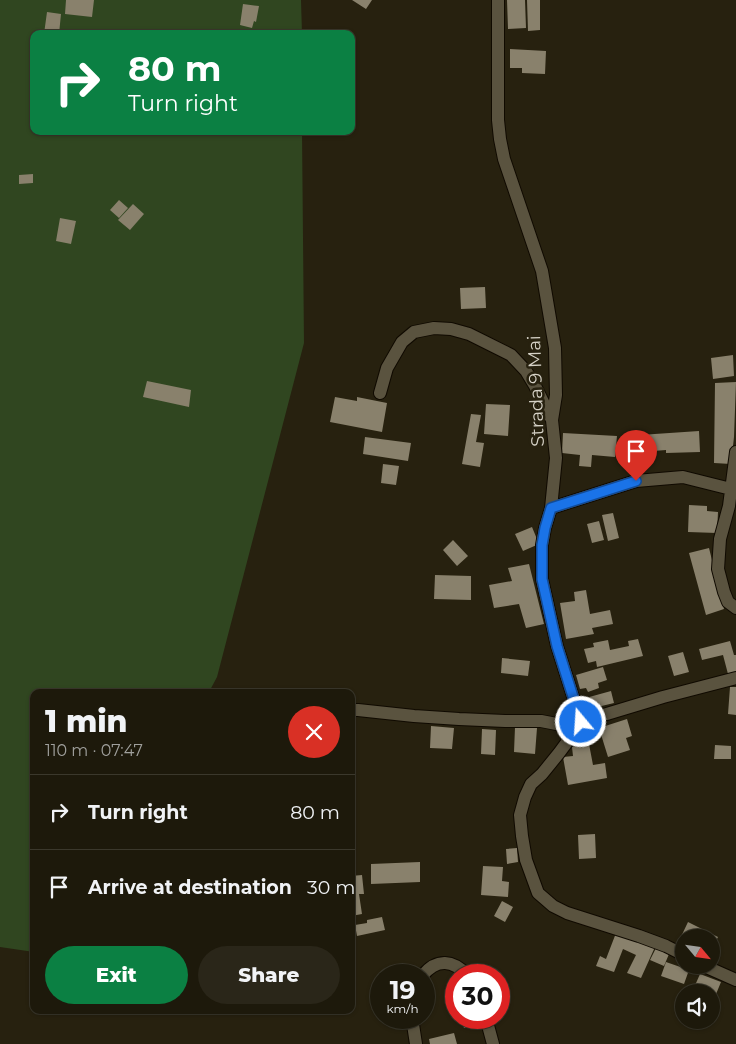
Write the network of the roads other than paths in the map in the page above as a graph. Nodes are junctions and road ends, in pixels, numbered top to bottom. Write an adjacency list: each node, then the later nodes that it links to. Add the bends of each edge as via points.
1 (498, 0): 3 (street, Strada 9 Mai, via 500,139 542,271 555,348 556,395)
2 (380, 393): 3 (street, via 387,368 402,342 414,332 451,329 469,334 511,355 526,371)
3 (552, 420): 7 (street, Strada 9 Mai, via 556,458)
4 (736, 452): 5 (street)
5 (731, 489): 6 (street); 7 (street, via 683,477 636,481)
6 (733, 506): 8 (street, via 720,539 718,569 728,602)
7 (551, 508): 11 (street, Strada 9 Mai, via 542,545 542,579 557,646)
8 (736, 608)
9 (736, 678): 11 (street)
10 (355, 710): 11 (street, via 459,719 541,721 567,726)
11 (581, 722): 12 (street, via 532,784 520,815 526,860 538,893 567,913)
12 (675, 951)
13 (435, 964): 14 (street)
14 (450, 964)
15 (720, 973): 16 (street)
16 (736, 980)
17 (414, 1029): 19 (street)
18 (489, 1029): 20 (street)
19 (416, 1044)
20 (493, 1044)

